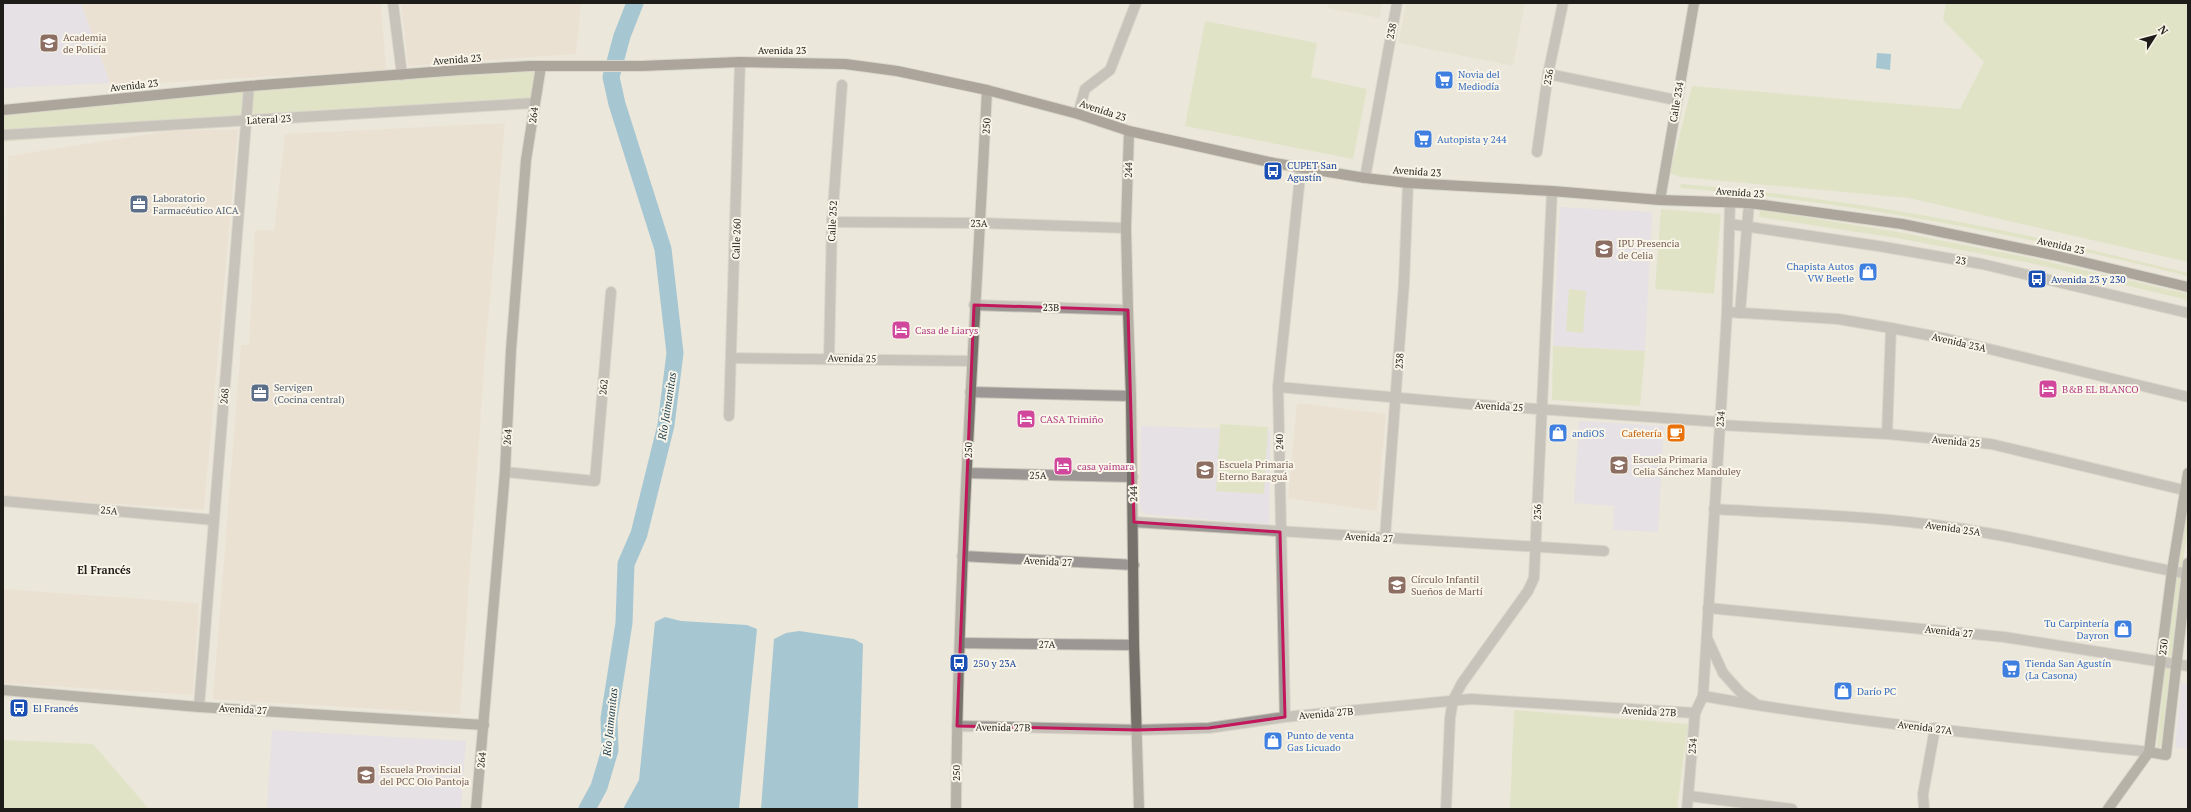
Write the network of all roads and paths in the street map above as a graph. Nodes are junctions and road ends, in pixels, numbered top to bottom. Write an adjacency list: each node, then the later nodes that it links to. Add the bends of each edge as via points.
1 (393, 3): 9 (street)
2 (1136, 3): 16 (street, via 1110,70 1085,89)
3 (1398, 3): 22 (street, 238)
4 (1564, 3): 8 (street, 236)
5 (1694, 3): 13 (street, Calle 234)
6 (740, 62): 7 (main road, Avenida 23, via 641,66); 12 (main road, Avenida 23, via 845,64 897,71); 41 (street, Calle 260)
7 (541, 66): 9 (main road, Avenida 23); 14 (street, 264)
8 (1548, 74): 13 (street); 20 (street, 236)
9 (402, 75): 11 (main road, Avenida 23)
10 (842, 85): 28 (street, Calle 252)
11 (249, 86): 15 (main road, Avenida 23); 17 (street, 268)
12 (987, 90): 16 (main road, Avenida 23); 29 (street, 250)
13 (1676, 100): 25 (street, Calle 234)
14 (534, 103): 17 (street, Lateral 23); 53 (street, 264, via 524,184 511,350)
15 (3, 110)
16 (1078, 114): 18 (main road, Avenida 23)
17 (246, 120): 19 (street, Lateral 23); 60 (street, 268)
18 (1129, 131): 21 (main road, Avenida 23); 32 (street, 244)
19 (3, 135)
20 (1537, 152)
21 (1301, 167): 22 (main road, Avenida 23); 44 (street, 240)
22 (1365, 178): 23 (main road, Avenida 23)
23 (1408, 183): 24 (main road, Avenida 23); 47 (street, 238)
24 (1552, 191): 25 (main road, Avenida 23); 49 (street, 236)
25 (1660, 200): 26 (main road, Avenida 23)
26 (1730, 202): 27 (main road, Avenida 23); 30 (street, 234)
27 (1749, 203): 31 (street); 33 (main road, Avenida 23, via 1902,224 2053,255)
28 (832, 222): 29 (street, 23A); 42 (street, Calle 252)
29 (980, 223): 32 (street, 23A); 35 (street, 250)
30 (1730, 224): 31 (street, 23); 37 (street, 234)
31 (1746, 226): 38 (street); 39 (street, 23, via 1982,264)
32 (1126, 228): 36 (street, 244)
33 (2188, 287)
34 (611, 292): 53 (street, 262, via 594,481)
35 (974, 305): 36 (street, 23B); 43 (street, 250)
36 (1128, 310): 46 (street, 244)
37 (1727, 312): 38 (street, Avenida 23A); 51 (street, 234)
38 (1740, 313): 40 (street, Avenida 23A, via 1838,319)
39 (2188, 313)
40 (1891, 328): 48 (street, Avenida 23A, via 1948,339); 52 (street)
41 (732, 358): 42 (street, Avenida 25); 50 (street, Calle 260)
42 (829, 358): 43 (street, Avenida 25)
43 (971, 361): 45 (street, 250)
44 (1278, 387): 47 (street, Avenida 25); 62 (street, 240)
45 (970, 392): 46 (street); 54 (street, 250)
46 (1131, 396): 56 (street, 244)
47 (1396, 397): 49 (street, Avenida 25); 63 (street, 238)
48 (2188, 397)
49 (1542, 408): 51 (street, Avenida 25); 64 (street, 236)
50 (729, 416)
51 (1720, 423): 52 (street, Avenida 25); 59 (street, 234)
52 (1887, 434): 57 (street, Avenida 25, via 1991,444)
53 (505, 472): 84 (street, 264)
54 (967, 473): 56 (street, 25A); 66 (street, 250)
55 (2188, 473): 57 (street, 230)
56 (1133, 477): 61 (street, 244)
57 (2186, 491): 69 (street, 230)
58 (3, 501): 60 (street, 25A)
59 (1714, 509): 69 (street, Avenida 25A, via 1869,518 1945,526); 70 (street, 234)
60 (214, 520): 81 (street, 268)
61 (1134, 522): 62 (street, Avenida 27); 67 (street, 244)
62 (1280, 532): 63 (street, Avenida 27); 83 (street, 240)
63 (1385, 538): 64 (street, Avenida 27)
64 (1536, 546): 65 (street, Avenida 27); 79 (street, 236, via 1534,578 1528,591 1462,683)
65 (1604, 550)
66 (962, 556): 67 (street, Avenida 27); 72 (street, 250)
67 (1134, 565): 73 (street, 244)
68 (2187, 570): 69 (street, Avenida 25A); 75 (street, 230)
69 (2172, 571): 74 (street, 230)
70 (1708, 608): 71 (street, 234); 74 (street, Avenida 27, via 2004,637)
71 (1707, 636): 78 (street, 234); 80 (street, 234, via 1723,673 1741,693)
72 (960, 643): 73 (street, 27A); 85 (street, 250)
73 (1134, 645): 87 (street, 244)
74 (2161, 661): 75 (street, Avenida 27); 88 (street, 230)
75 (2176, 663): 76 (street, Avenida 27); 88 (street, 230, via 2166,755)
76 (2188, 666)
77 (3, 690): 81 (street, Avenida 27)
78 (1703, 696): 80 (street, Avenida 27A); 82 (street, 234)
79 (1453, 700): 82 (street, Avenida 27B); 83 (street, Avenida 27B); 93 (street, 236)
80 (1759, 706): 86 (street, Avenida 27A)
81 (199, 707): 84 (street, Avenida 27)
82 (1695, 713): 89 (street, 234)
83 (1285, 717): 87 (street, Avenida 27B, via 1209,728)
84 (484, 725): 90 (street, 264)
85 (957, 726): 87 (street, Avenida 27B); 91 (street, 250)
86 (1935, 728): 88 (street, Avenida 27A); 96 (street, via 1923,794)
87 (1137, 730): 92 (street, 244)
88 (2149, 752): 97 (street, 230)
89 (1689, 796): 94 (street, 234); 95 (street)
90 (476, 809)
91 (956, 809)
92 (1139, 809)
93 (1446, 809)
94 (1687, 809)
95 (1792, 809)
96 (1924, 809)
97 (2108, 809)

